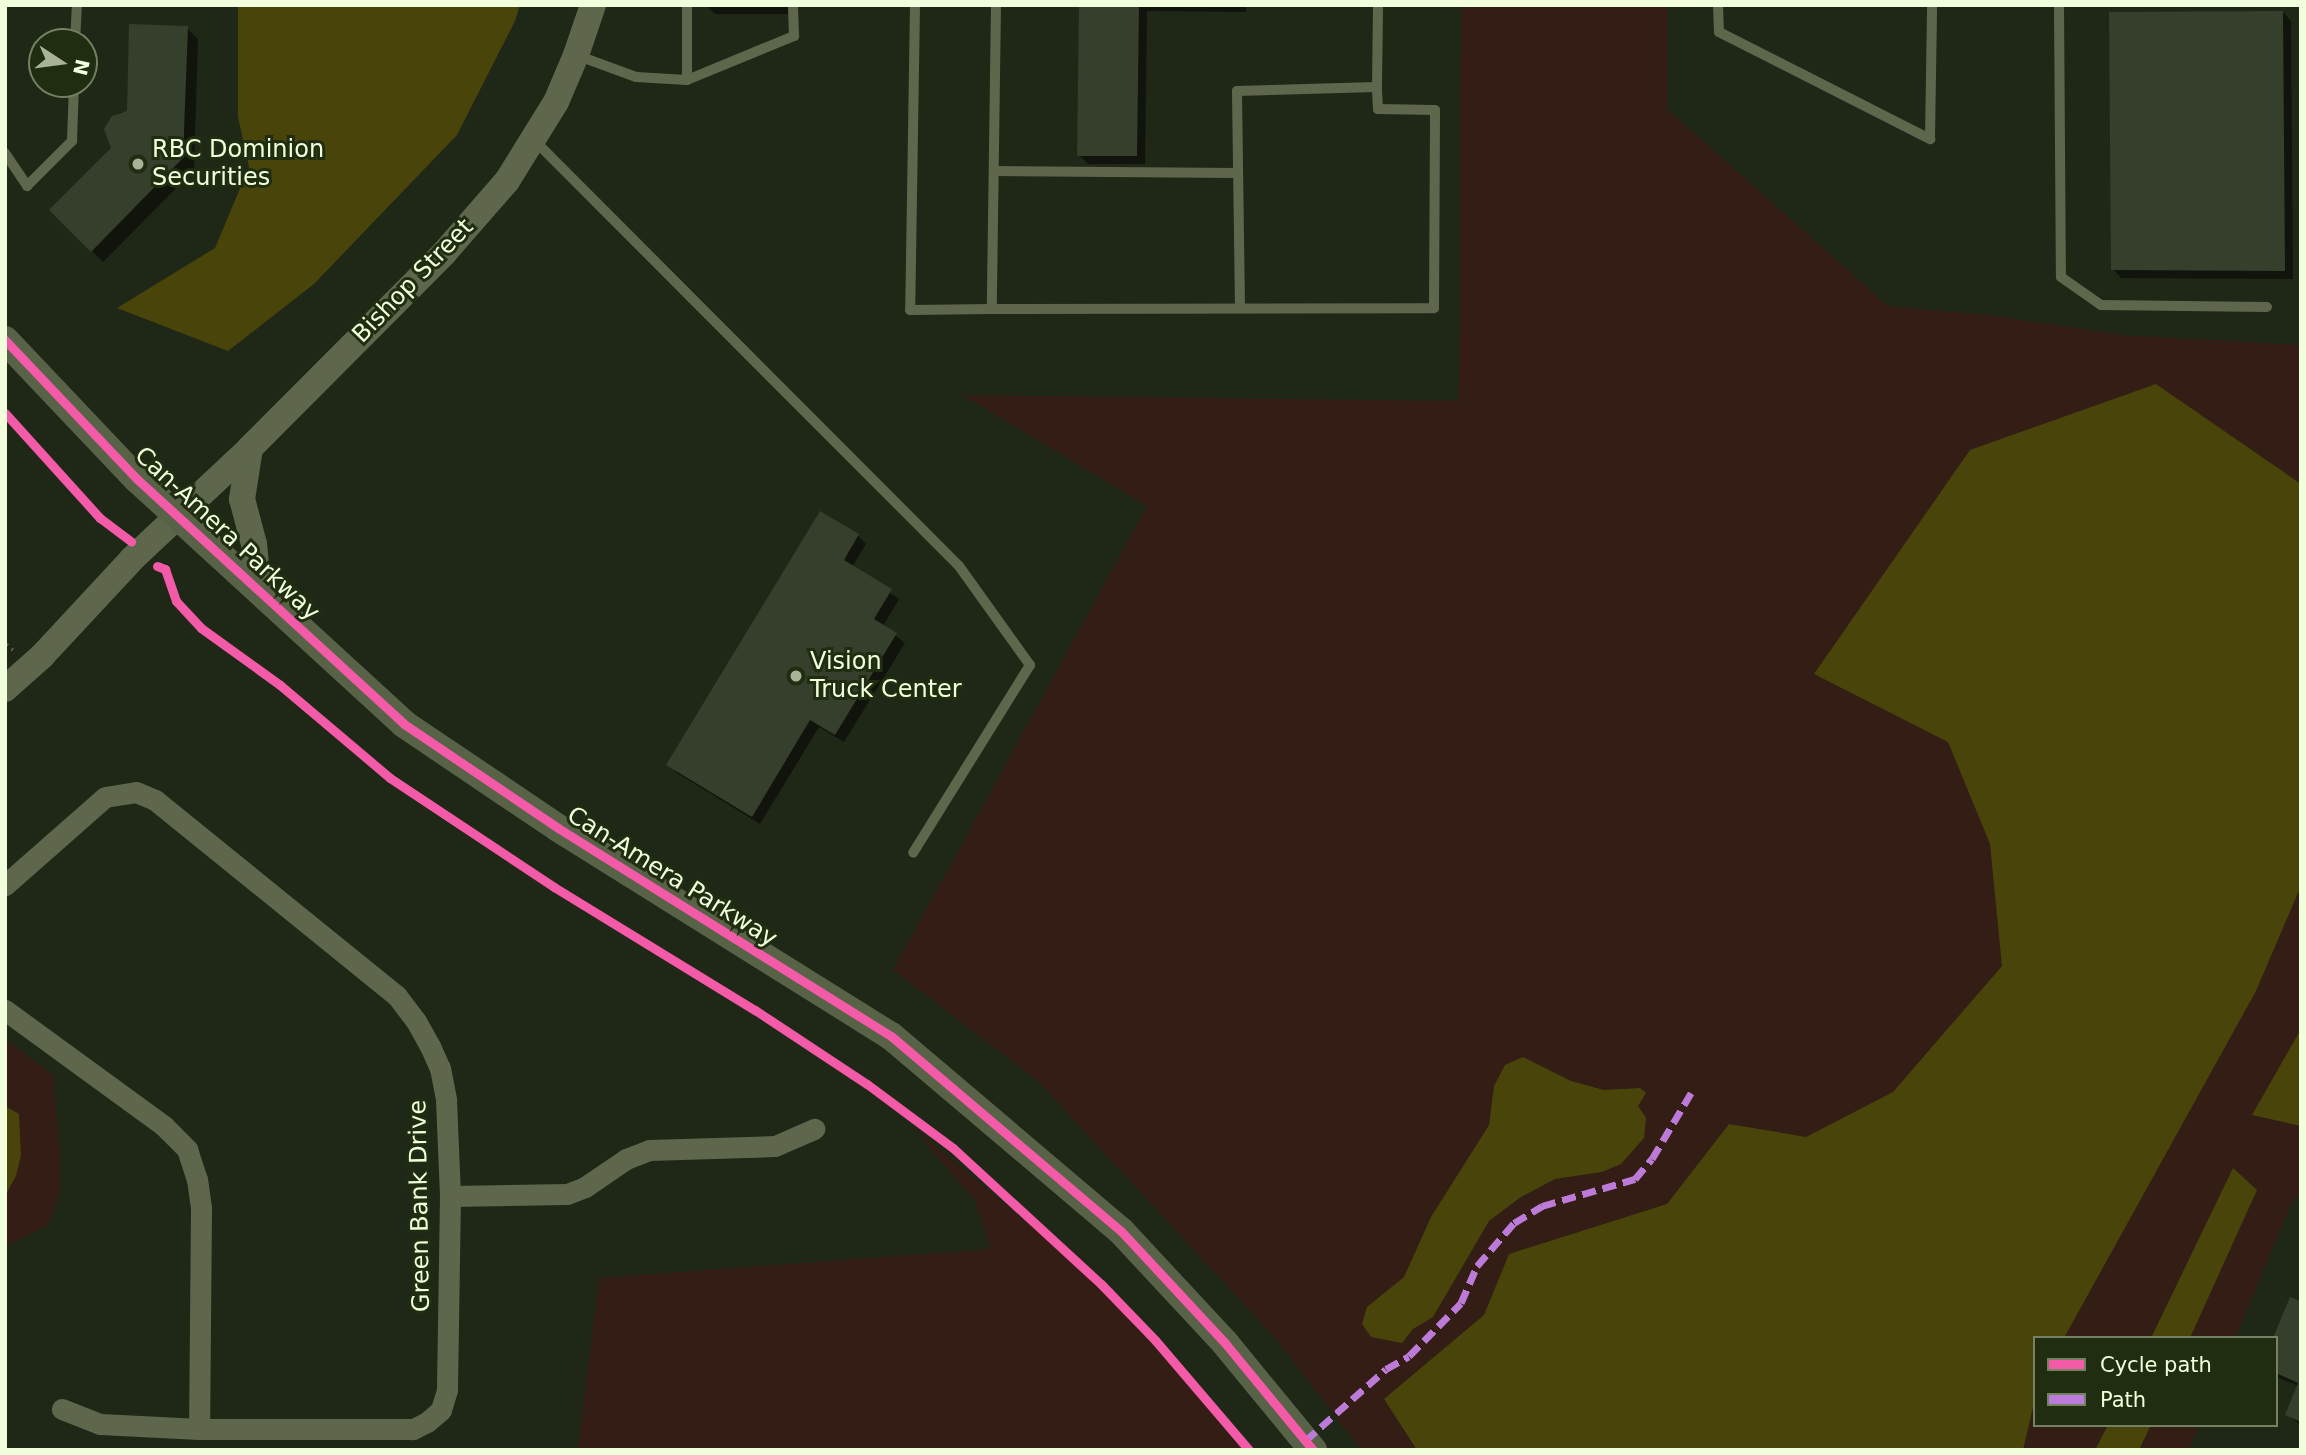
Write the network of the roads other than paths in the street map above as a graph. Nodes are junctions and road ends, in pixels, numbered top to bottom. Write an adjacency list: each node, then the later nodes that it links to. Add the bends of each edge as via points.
1 (77, 5): 11 (lane)
2 (593, 5): 12 (street, Bishop Street)
3 (687, 5): 13 (lane)
4 (793, 5): 13 (lane, via 794,36)
5 (915, 5): 22 (lane, via 910,310)
6 (996, 5): 18 (lane)
7 (1378, 5): 14 (lane)
8 (1718, 5): 9 (lane, via 1719,32 1930,139)
9 (1932, 5)
10 (2059, 5): 20 (lane, via 2061,278 2101,305)
11 (76, 28)
12 (576, 55): 13 (lane, via 636,77); 16 (street, Bishop Street)
13 (687, 80)
14 (1377, 87): 19 (lane, via 1237,91); 21 (lane, via 1378,109 1435,110 1434,308)
15 (74, 98): 17 (lane, via 72,141 27,186)
16 (535, 141): 24 (street, Bishop Street, via 445,252); 28 (lane, via 958,566 1030,665)
17 (5, 153)
18 (994, 171): 19 (lane); 22 (lane)
19 (1237, 173): 21 (lane)
20 (2267, 307)
21 (1240, 308): 22 (lane)
22 (992, 309)
23 (5, 340): 25 (main road, Can-Amera Parkway)
24 (250, 448): 25 (street, Bishop Street); 26 (street, via 242,499 254,544)
25 (177, 517): 26 (main road, Can-Amera Parkway); 27 (street, Bishop Street)
26 (259, 592): 35 (main road, Can-Amera Parkway, via 404,724 558,828 891,1036 1121,1231 1225,1343)
27 (5, 688)
28 (913, 853)
29 (5, 885): 32 (street, Green Bank Drive, via 105,797 136,792 155,800 357,961 397,996 416,1021 440,1068)
30 (5, 1010): 34 (street, via 164,1126 187,1149 201,1209)
31 (814, 1129): 32 (street, via 775,1146 649,1150 568,1194)
32 (450, 1196): 34 (street, Green Bank Drive, via 447,1390 441,1410 413,1429)
33 (61, 1409): 34 (street, Green Bank Drive, via 100,1424)
34 (199, 1429)
35 (1313, 1450)

